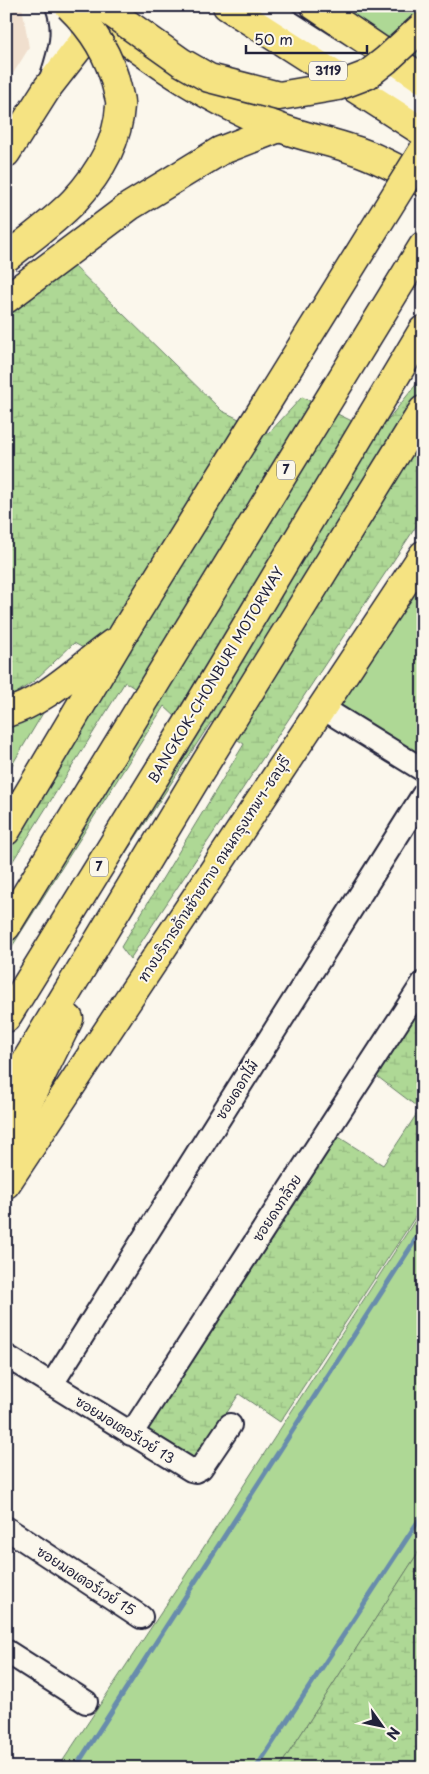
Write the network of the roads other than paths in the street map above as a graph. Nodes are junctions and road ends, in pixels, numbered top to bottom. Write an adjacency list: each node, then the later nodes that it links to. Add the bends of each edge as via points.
1 (57, 6): 9 (street, via 62,39)
2 (69, 6): 17 (main road, bridge, via 81,17 104,50 114,74 121,105 116,130 107,156 73,202)
3 (264, 6): 10 (street)
4 (315, 6): 8 (main road)
5 (223, 8): 12 (main road, 3119)
6 (99, 10): 7 (main road, bridge, via 209,78 279,96 338,86 367,74); 9 (main road); 11 (main road, via 149,58 231,106)
7 (423, 26)
8 (423, 79)
9 (48, 87): 14 (main road)
10 (423, 106)
11 (278, 128): 15 (main road, via 357,150); 18 (main road, via 220,151 130,206)
12 (423, 132)
13 (423, 151): 22 (main road, bridge)
14 (6, 153)
15 (423, 182)
16 (423, 246): 29 (main road, 7)
17 (6, 258)
18 (6, 300)
19 (423, 330): 31 (main road, BANGKOK-CHONBURI MOTORWAY / 7, via 193,715)
20 (423, 410): 28 (main road)
21 (423, 555): 23 (main road, ทางบริการด้านซ้ายทาง ถนนกรุงเทพฯ-ชลบุรี)
22 (125, 632): 24 (main road, via 71,676 23,708); 27 (main road)
23 (322, 707): 25 (street); 34 (main road, ทางบริการด้านซ้ายทาง ถนนกรุงเทพฯ-ชลบุรี)
24 (6, 713)
25 (423, 770)
26 (423, 796): 36 (street, ซอยดอกไม้)
27 (6, 831)
28 (130, 889): 32 (main road); 33 (main road, via 55,1049)
29 (6, 927)
30 (423, 982): 38 (street, ซอยดงกล้วย)
31 (6, 1018)
32 (6, 1094)
33 (6, 1139)
34 (6, 1184)
35 (6, 1356): 36 (street, ซอยมอเตอร์เวย์ 13)
36 (52, 1384): 38 (street, ซอยมอเตอร์เวย์ 13)
37 (230, 1425): 38 (street, ซอยมอเตอร์เวย์ 13, via 195,1471)
38 (132, 1434)
39 (6, 1528): 40 (street, ซอยมอเตอร์เวย์ 15)
40 (141, 1617)
41 (6, 1651): 42 (street)
42 (86, 1702)

